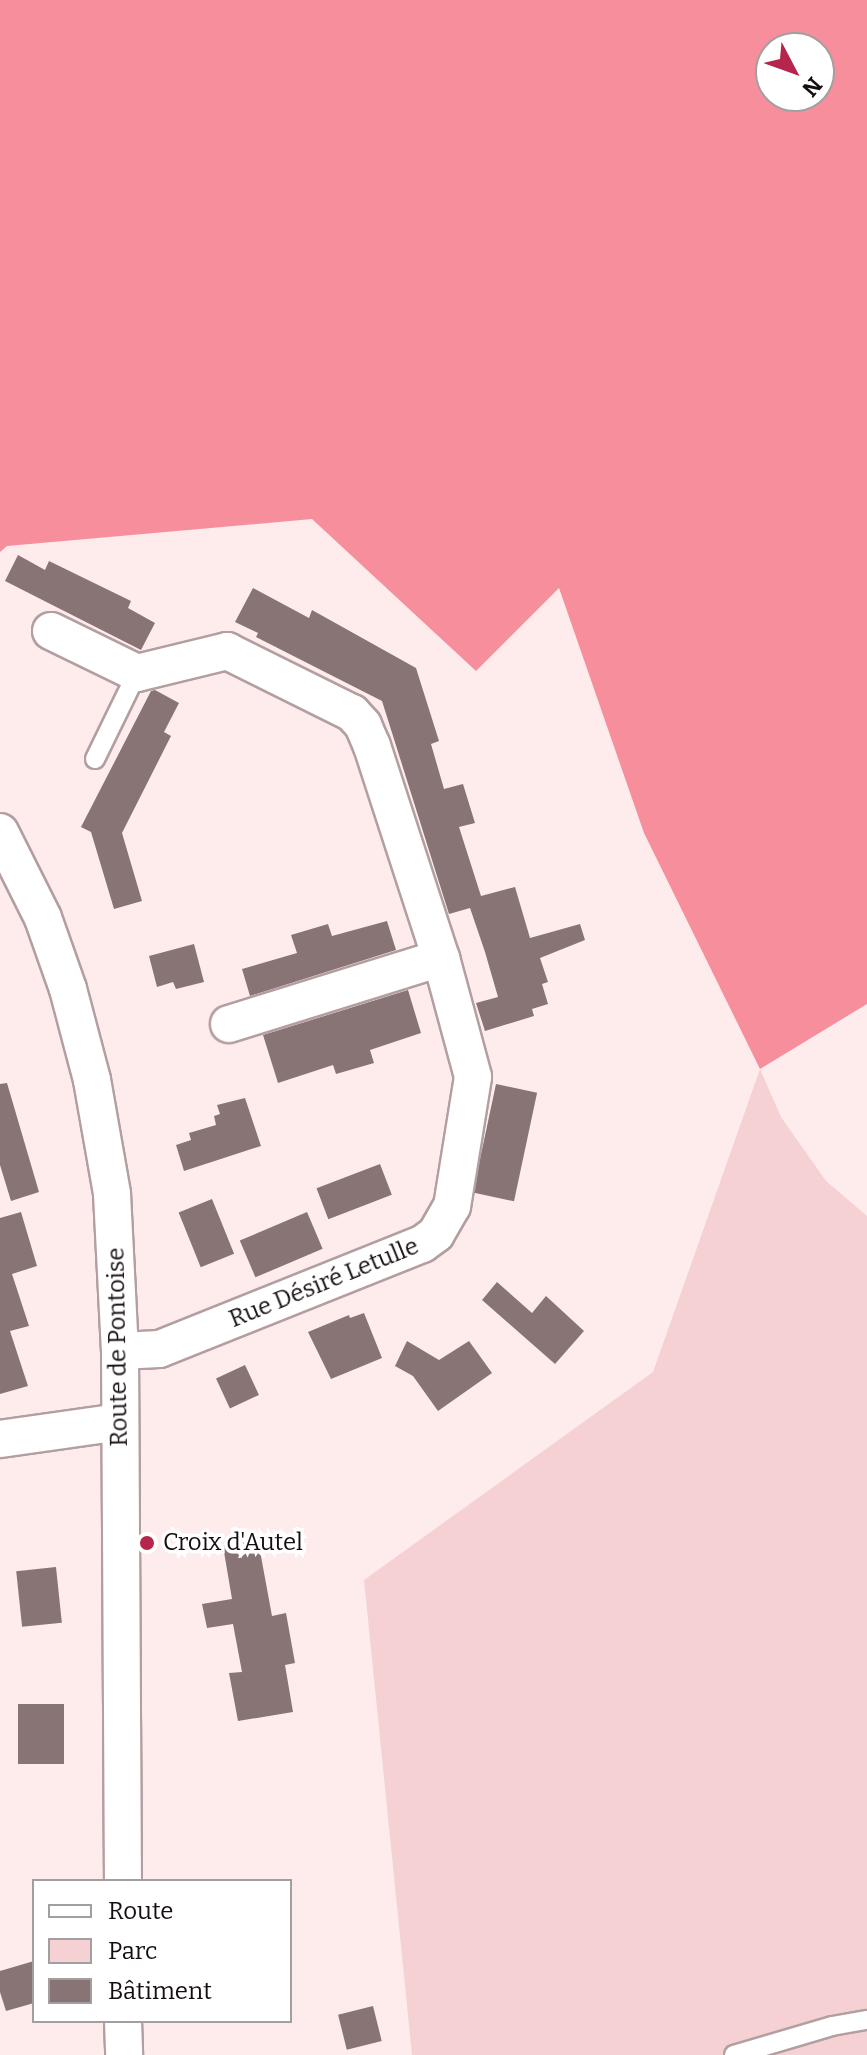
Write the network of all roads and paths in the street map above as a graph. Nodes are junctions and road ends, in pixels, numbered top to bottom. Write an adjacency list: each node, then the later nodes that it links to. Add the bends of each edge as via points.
1 (51, 631): 2 (street)
2 (137, 673): 3 (lane); 5 (street, Rue Désiré Letulle, via 227,651 352,713 372,746)
3 (95, 759)
4 (0, 832): 7 (street, Route de Pontoise, via 43,918 92,1080 112,1194)
5 (441, 958): 6 (street); 7 (street, Rue Désiré Letulle, via 473,1077 452,1206 436,1234 159,1349)
6 (229, 1024)
7 (120, 1351): 8 (street, Route de Pontoise)
8 (119, 1422): 9 (street); 10 (street, Route de Pontoise)
9 (0, 1439)
10 (123, 1879)
11 (867, 2020): 14 (lane)
12 (123, 2023): 13 (street)
13 (124, 2055)
14 (734, 2055)

